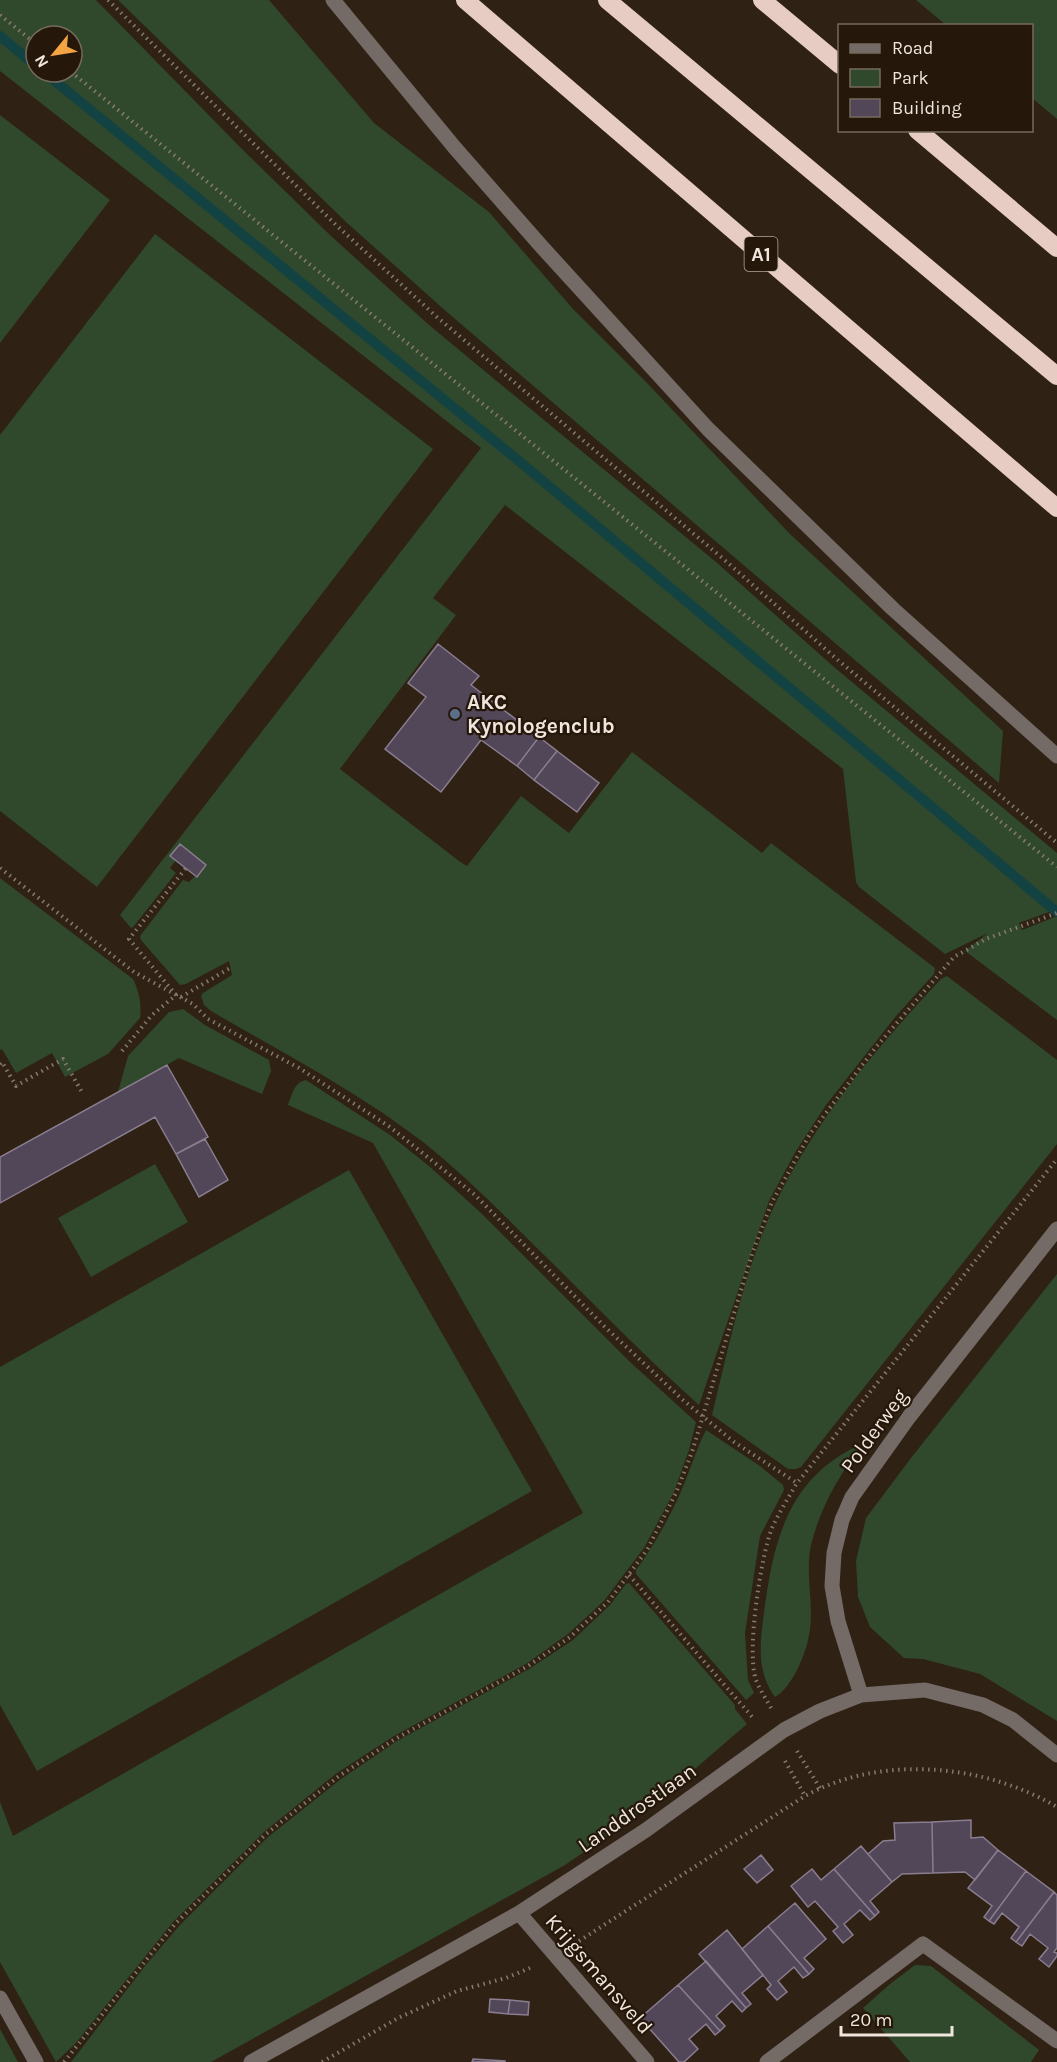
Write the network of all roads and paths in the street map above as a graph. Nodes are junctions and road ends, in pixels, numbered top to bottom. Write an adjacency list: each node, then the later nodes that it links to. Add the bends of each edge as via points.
1 (108, 0): 15 (path, via 304,194 438,318)
2 (333, 0): 14 (street, via 455,148 708,429 893,609)
3 (465, 0): 13 (highway, A1)
4 (607, 0): 12 (highway)
5 (762, 0): 8 (highway)
6 (0, 15): 7 (path)
7 (24, 34)
8 (838, 63)
9 (84, 82): 16 (path)
10 (919, 132): 11 (highway)
11 (1057, 248)
12 (1057, 376)
13 (1057, 508)
14 (1057, 756)
15 (1057, 843)
16 (1057, 867)
17 (0, 868): 21 (path, via 134,972)
18 (186, 868): 21 (path, via 129,939)
19 (1057, 912): 26 (path, via 986,939 954,957 876,1047 810,1134 772,1202 752,1254)
20 (230, 968): 21 (path)
21 (178, 996): 22 (path, via 152,1015); 26 (path, via 208,1019 299,1068 390,1126 475,1195)
22 (122, 1051)
23 (0, 1064): 24 (path, via 16,1086 63,1059)
24 (83, 1094)
25 (1057, 1229): 29 (street, Polderweg, via 909,1417 845,1512 834,1553 832,1586 838,1621)
26 (702, 1417): 27 (path); 28 (path, via 676,1493)
27 (797, 1484)
28 (629, 1575): 30 (path); 39 (path, via 608,1602 570,1637 528,1666 396,1738 339,1776 266,1834 175,1924)
29 (861, 1695): 30 (street, Landdrostlaan, via 820,1711); 31 (street, Landdrostlaan, via 925,1690 982,1705 1013,1720)
30 (772, 1739): 32 (path); 34 (street, Landdrostlaan, via 646,1830)
31 (1057, 1755)
32 (805, 1796): 33 (path, via 874,1773 943,1770 1006,1783); 35 (path)
33 (1057, 1808)
34 (519, 1913): 35 (street, Krijgsmansveld); 40 (street, Landdrostlaan)
35 (556, 1956): 41 (path, via 506,1978 457,1991 398,2018); 42 (street, Krijgsmansveld)
36 (0, 1998): 38 (street)
37 (1057, 2041): 43 (street, via 923,1944)
38 (36, 2062)
39 (64, 2062)
40 (251, 2062)
41 (322, 2062)
42 (647, 2062)
43 (766, 2062)

